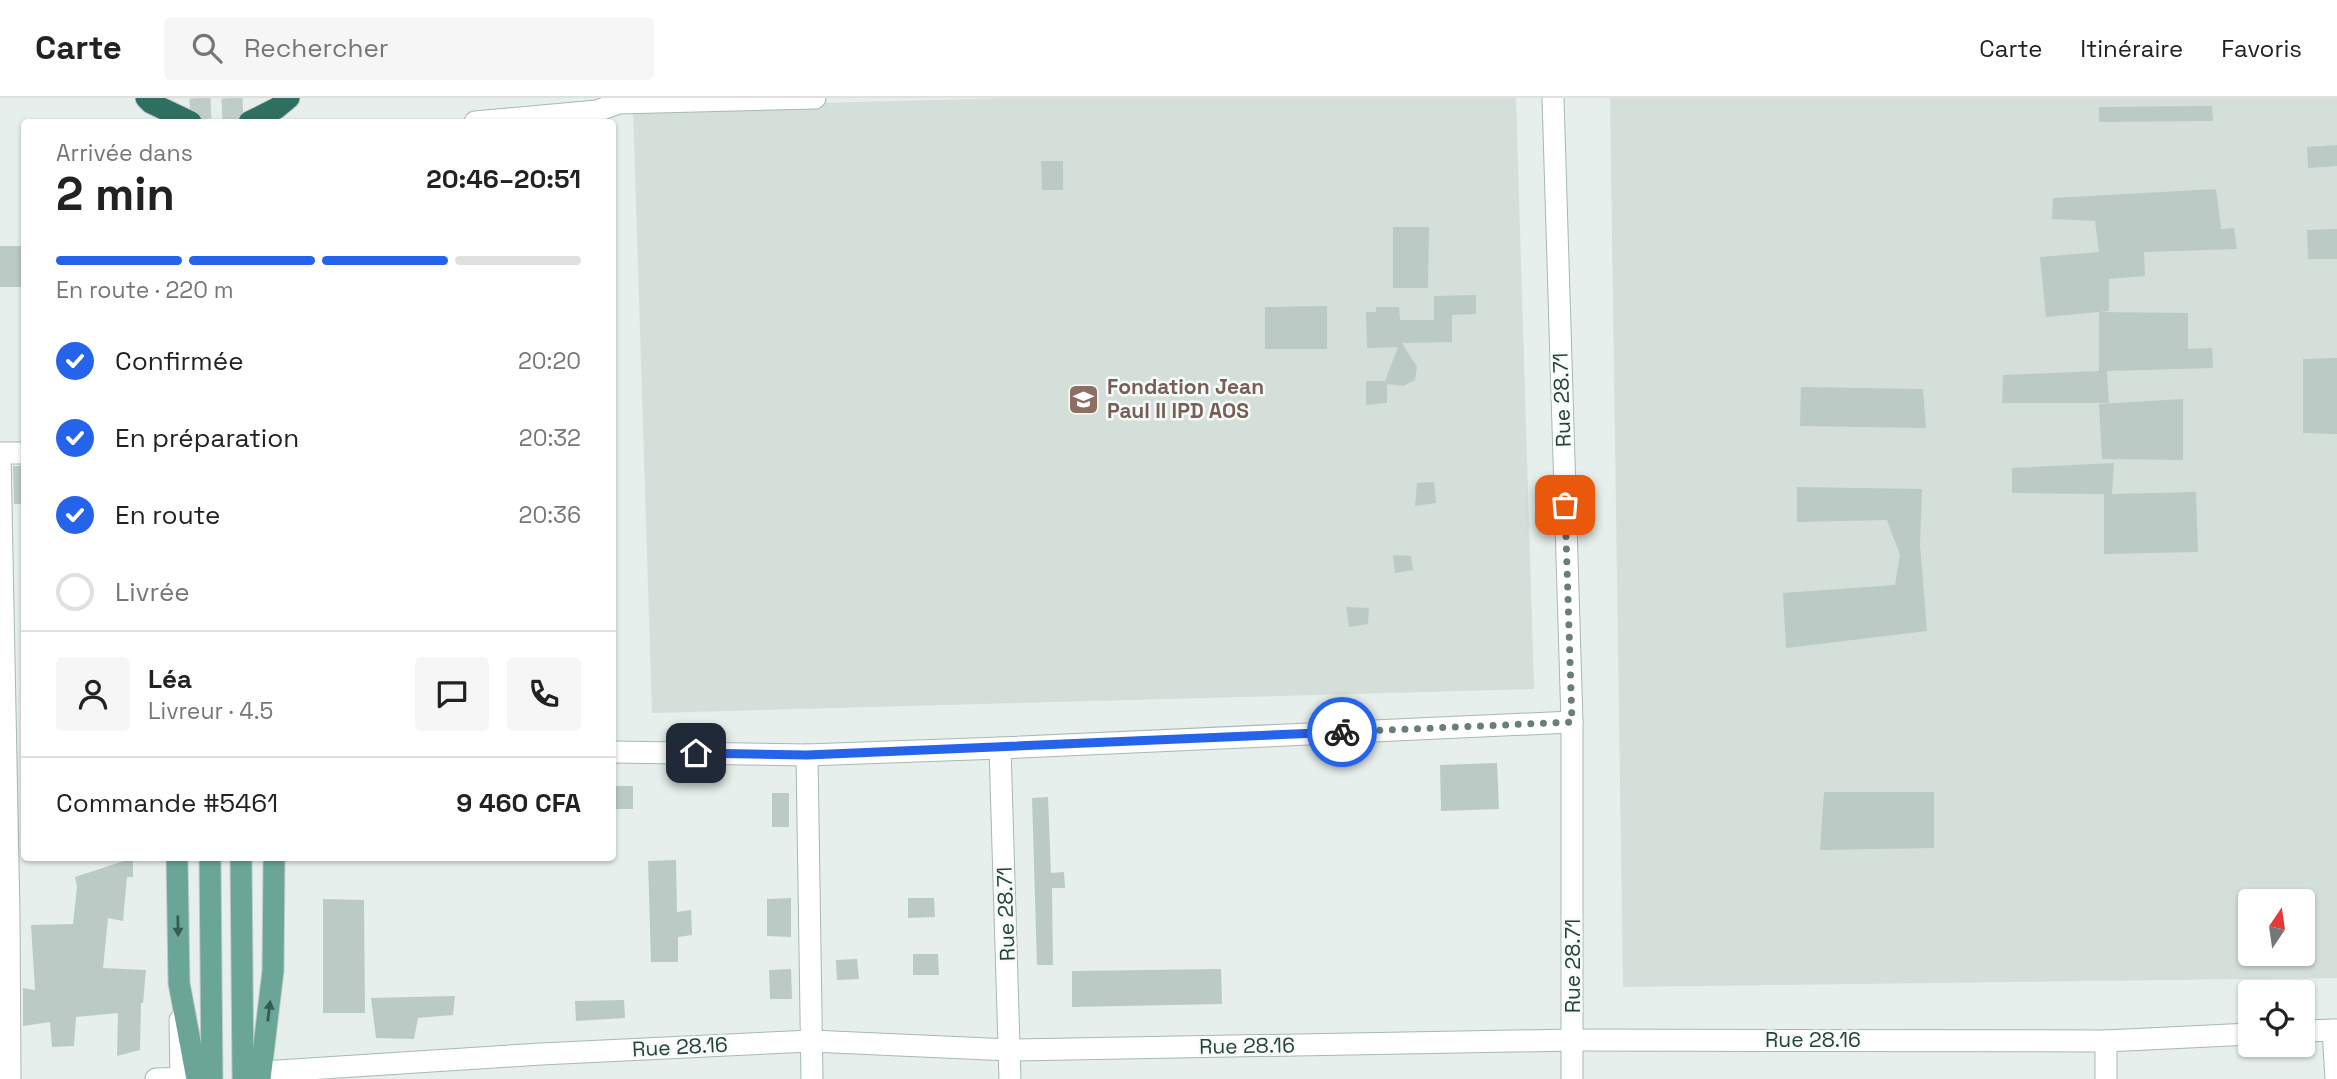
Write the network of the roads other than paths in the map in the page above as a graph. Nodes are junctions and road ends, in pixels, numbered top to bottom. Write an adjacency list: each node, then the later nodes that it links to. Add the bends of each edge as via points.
1 (289, 98): 7 (highway); 8 (main road)
2 (814, 98): 5 (street, via 620,103)
3 (1553, 98): 13 (street, Rue 28.71)
4 (152, 108): 6 (highway)
5 (597, 117): 9 (street)
6 (183, 119)
7 (257, 119)
8 (278, 119)
9 (548, 119)
10 (0, 453): 11 (street); 12 (street)
11 (21, 453)
12 (2, 608): 17 (street)
13 (1572, 722): 14 (street); 26 (street, Rue 28.71)
14 (1000, 748): 16 (street); 29 (street, Rue 28.71)
15 (616, 752): 16 (street)
16 (807, 755): 27 (street)
17 (3, 768): 22 (street)
18 (177, 861): 31 (main road, one-way to 31, via 179,982)
19 (210, 861): 31 (main road)
20 (241, 861): 30 (main road)
21 (274, 861): 30 (main road, one-way to 21, via 273,971)
22 (5, 916): 32 (street)
23 (2335, 1030): 24 (street); 38 (street)
24 (2315, 1031)
25 (2238, 1035): 28 (street, Rue 28.16)
26 (1574, 1040): 28 (street, Rue 28.16); 29 (street, Rue 28.16); 36 (street, Rue 28.71)
27 (811, 1041): 29 (street, Rue 28.16); 30 (street, Rue 28.16, via 541,1054); 34 (street)
28 (2106, 1041): 37 (street)
29 (1010, 1050): 35 (street, Rue 28.71)
30 (252, 1076)
31 (197, 1078): 33 (street)
32 (10, 1079)
33 (156, 1079)
34 (812, 1079)
35 (1010, 1079)
36 (1572, 1079)
37 (2106, 1079)
38 (2336, 1079)

